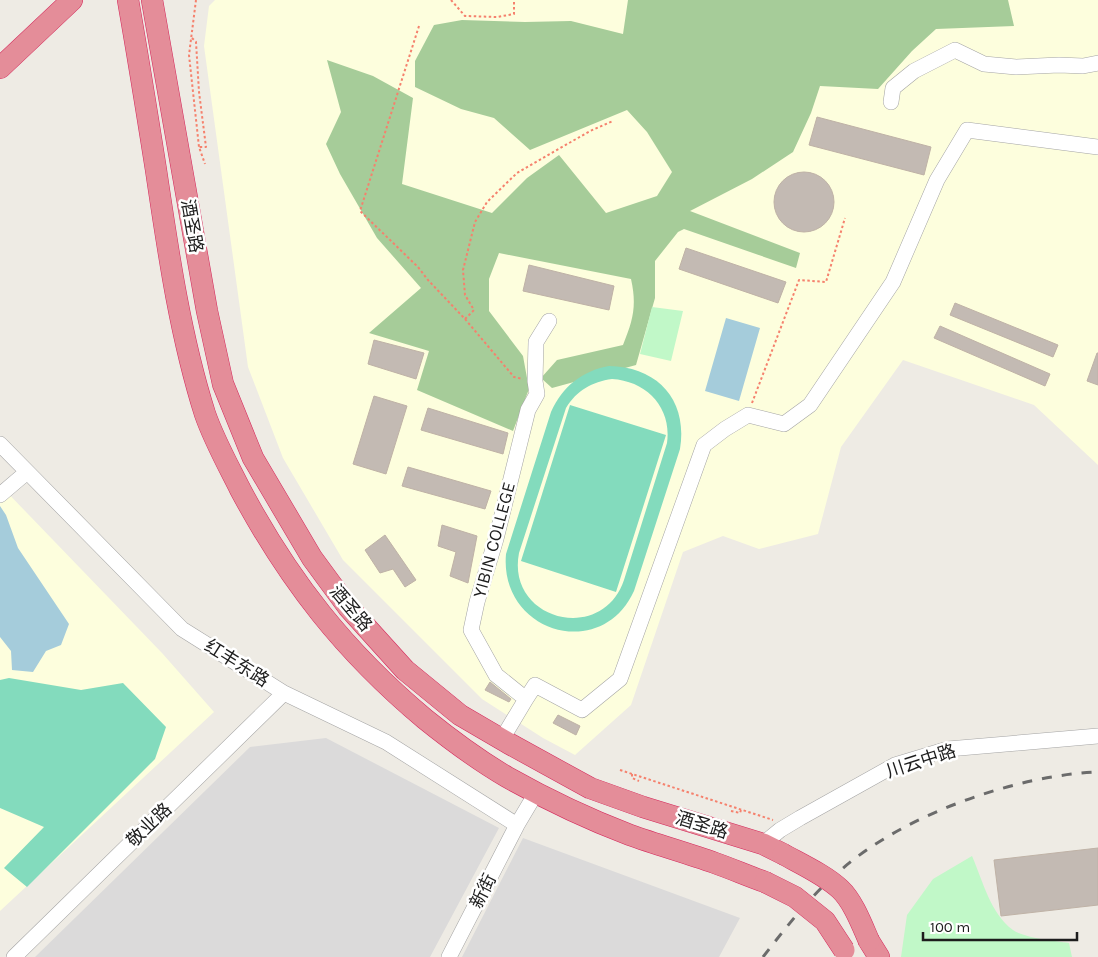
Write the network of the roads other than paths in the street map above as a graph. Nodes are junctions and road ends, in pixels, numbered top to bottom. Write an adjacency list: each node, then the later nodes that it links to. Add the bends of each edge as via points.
1 (72, 0): 5 (highway)
2 (128, 0): 16 (highway, 酒圣路, via 192,370 206,418 232,472 287,569 360,660 449,738 476,758)
3 (152, 0): 15 (highway, 酒圣路, via 223,384 253,458 312,558 348,607 406,670 460,715)
4 (1098, 63): 6 (street, via 1016,67 984,64 955,50 914,71 893,88)
5 (0, 68)
6 (891, 102)
7 (1098, 147): 13 (street, via 967,130 937,180 893,282 810,405 784,424 748,415 704,445 620,679 582,710 536,685)
8 (549, 321): 13 (street, YIBIN COLLEGE, via 536,342 537,394 528,410 471,630 496,675)
9 (0, 444): 10 (street, 红丰东路)
10 (27, 472): 11 (street); 12 (street, 红丰东路, via 182,629)
11 (2, 494)
12 (284, 693): 17 (street, 红丰东路, via 386,742); 21 (street, 敬业路)
13 (526, 699): 15 (street)
14 (1098, 736): 18 (street, 川云中路, via 948,749 895,766 786,826)
15 (502, 739): 18 (highway, 酒圣路, via 590,788)
16 (536, 792): 17 (street, 新街); 20 (highway, 酒圣路, bridge, via 596,821 716,863 795,897 824,921)
17 (517, 825): 22 (street, 新街)
18 (763, 844): 19 (highway, 酒圣路, bridge, via 841,890 859,916)
19 (874, 952)
20 (845, 953)
21 (14, 957)
22 (449, 957)

